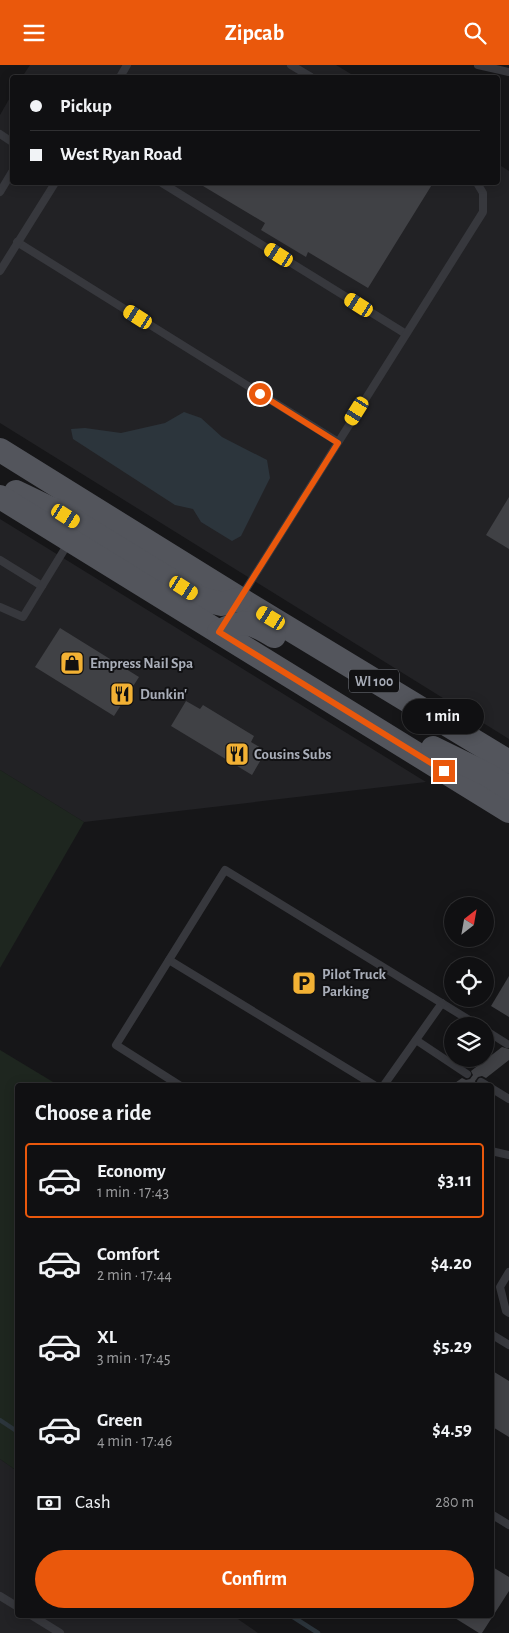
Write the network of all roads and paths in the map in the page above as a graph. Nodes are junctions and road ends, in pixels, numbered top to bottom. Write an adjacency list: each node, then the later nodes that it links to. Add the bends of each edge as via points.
1 (291, 65): 4 (lane)
2 (478, 65): 3 (lane)
3 (509, 72)
4 (308, 75)
5 (10, 175): 9 (lane)
6 (54, 185): 10 (lane)
7 (165, 185): 12 (lane)
8 (478, 185): 12 (lane, via 483,193 483,212)
9 (0, 192)
10 (18, 243): 11 (lane); 13 (lane)
11 (0, 271)
12 (406, 334): 13 (lane)
13 (338, 443): 23 (lane)
14 (0, 450): 18 (main road, WI 100)
15 (0, 465): 18 (main road)
16 (0, 486): 23 (main road, via 66,516 201,599 222,604)
17 (0, 497): 19 (main road, WI 100)
18 (77, 498): 23 (main road, WI 100)
19 (70, 541): 21 (lane); 23 (main road, WI 100)
20 (0, 559): 21 (lane)
21 (42, 586): 22 (lane, via 23,617)
22 (0, 607)
23 (231, 614): 24 (main road, WI 100); 24 (main road, via 233,624 254,624 308,657 360,682); 25 (main road, WI 100)
24 (396, 694): 26 (main road, WI 100)
25 (364, 721): 27 (main road, via 407,736); 28 (main road, WI 100)
26 (509, 762)
27 (509, 788)
28 (509, 811)
29 (169, 960): 30 (lane, via 225,870); 36 (lane, via 116,1045); 37 (lane)
30 (442, 1003): 31 (lane); 33 (lane)
31 (465, 1017)
32 (494, 1035): 34 (lane)
33 (416, 1040): 35 (lane); 38 (lane)
34 (507, 1043)
35 (467, 1074)
36 (176, 1083)
37 (371, 1083)
38 (385, 1083)
39 (494, 1090): 40 (lane)
40 (509, 1099)
41 (494, 1152): 42 (lane)
42 (509, 1155)
43 (509, 1272): 44 (lane, via 500,1287)
44 (509, 1313)
45 (494, 1336): 46 (lane)
46 (509, 1345)
47 (494, 1516): 48 (lane)
48 (509, 1525)
49 (0, 1596): 50 (lane)
50 (15, 1605)
51 (36, 1618): 52 (lane)
52 (57, 1632)

